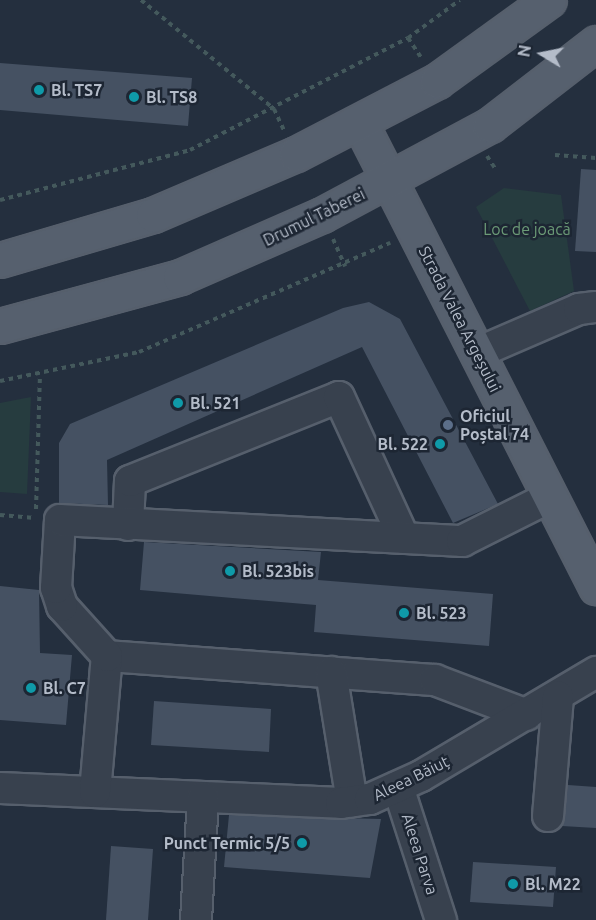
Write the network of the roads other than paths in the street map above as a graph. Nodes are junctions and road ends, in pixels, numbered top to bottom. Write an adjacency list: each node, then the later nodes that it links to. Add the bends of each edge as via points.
1 (549, 0): 3 (main road, via 437,81)
2 (596, 43): 4 (main road, Drumul Taberei, via 490,125)
3 (360, 123): 4 (main road, Strada Valea Argeșului); 5 (main road, via 153,215)
4 (391, 180): 7 (main road, Drumul Taberei, via 180,277); 8 (main road, Strada Valea Argeșului)
5 (0, 260)
6 (596, 307): 8 (street, via 579,309)
7 (0, 326)
8 (477, 353): 9 (main road, Strada Valea Argeșului)
9 (550, 497): 11 (street, via 462,541); 12 (main road, Strada Valea Argeșului)
10 (128, 525): 11 (street); 11 (street, via 130,481 339,397); 13 (street, via 47,519 62,606)
11 (404, 538)
12 (596, 587)
13 (107, 657): 14 (street); 20 (street)
14 (331, 672): 17 (street, via 435,680); 22 (street)
15 (596, 672): 16 (street, Aleea Băiuț)
16 (558, 696): 17 (street, Aleea Băiuț); 23 (street)
17 (527, 715): 19 (street, Aleea Băiuț)
18 (0, 788): 20 (street, Aleea Băiuț)
19 (398, 788): 22 (street, Aleea Băiuț); 25 (street, Aleea Parva)
20 (95, 792): 21 (street, Aleea Băiuț)
21 (203, 797): 22 (street, Aleea Băiuț); 24 (street)
22 (352, 801)
23 (548, 816)
24 (196, 920)
25 (441, 920)

